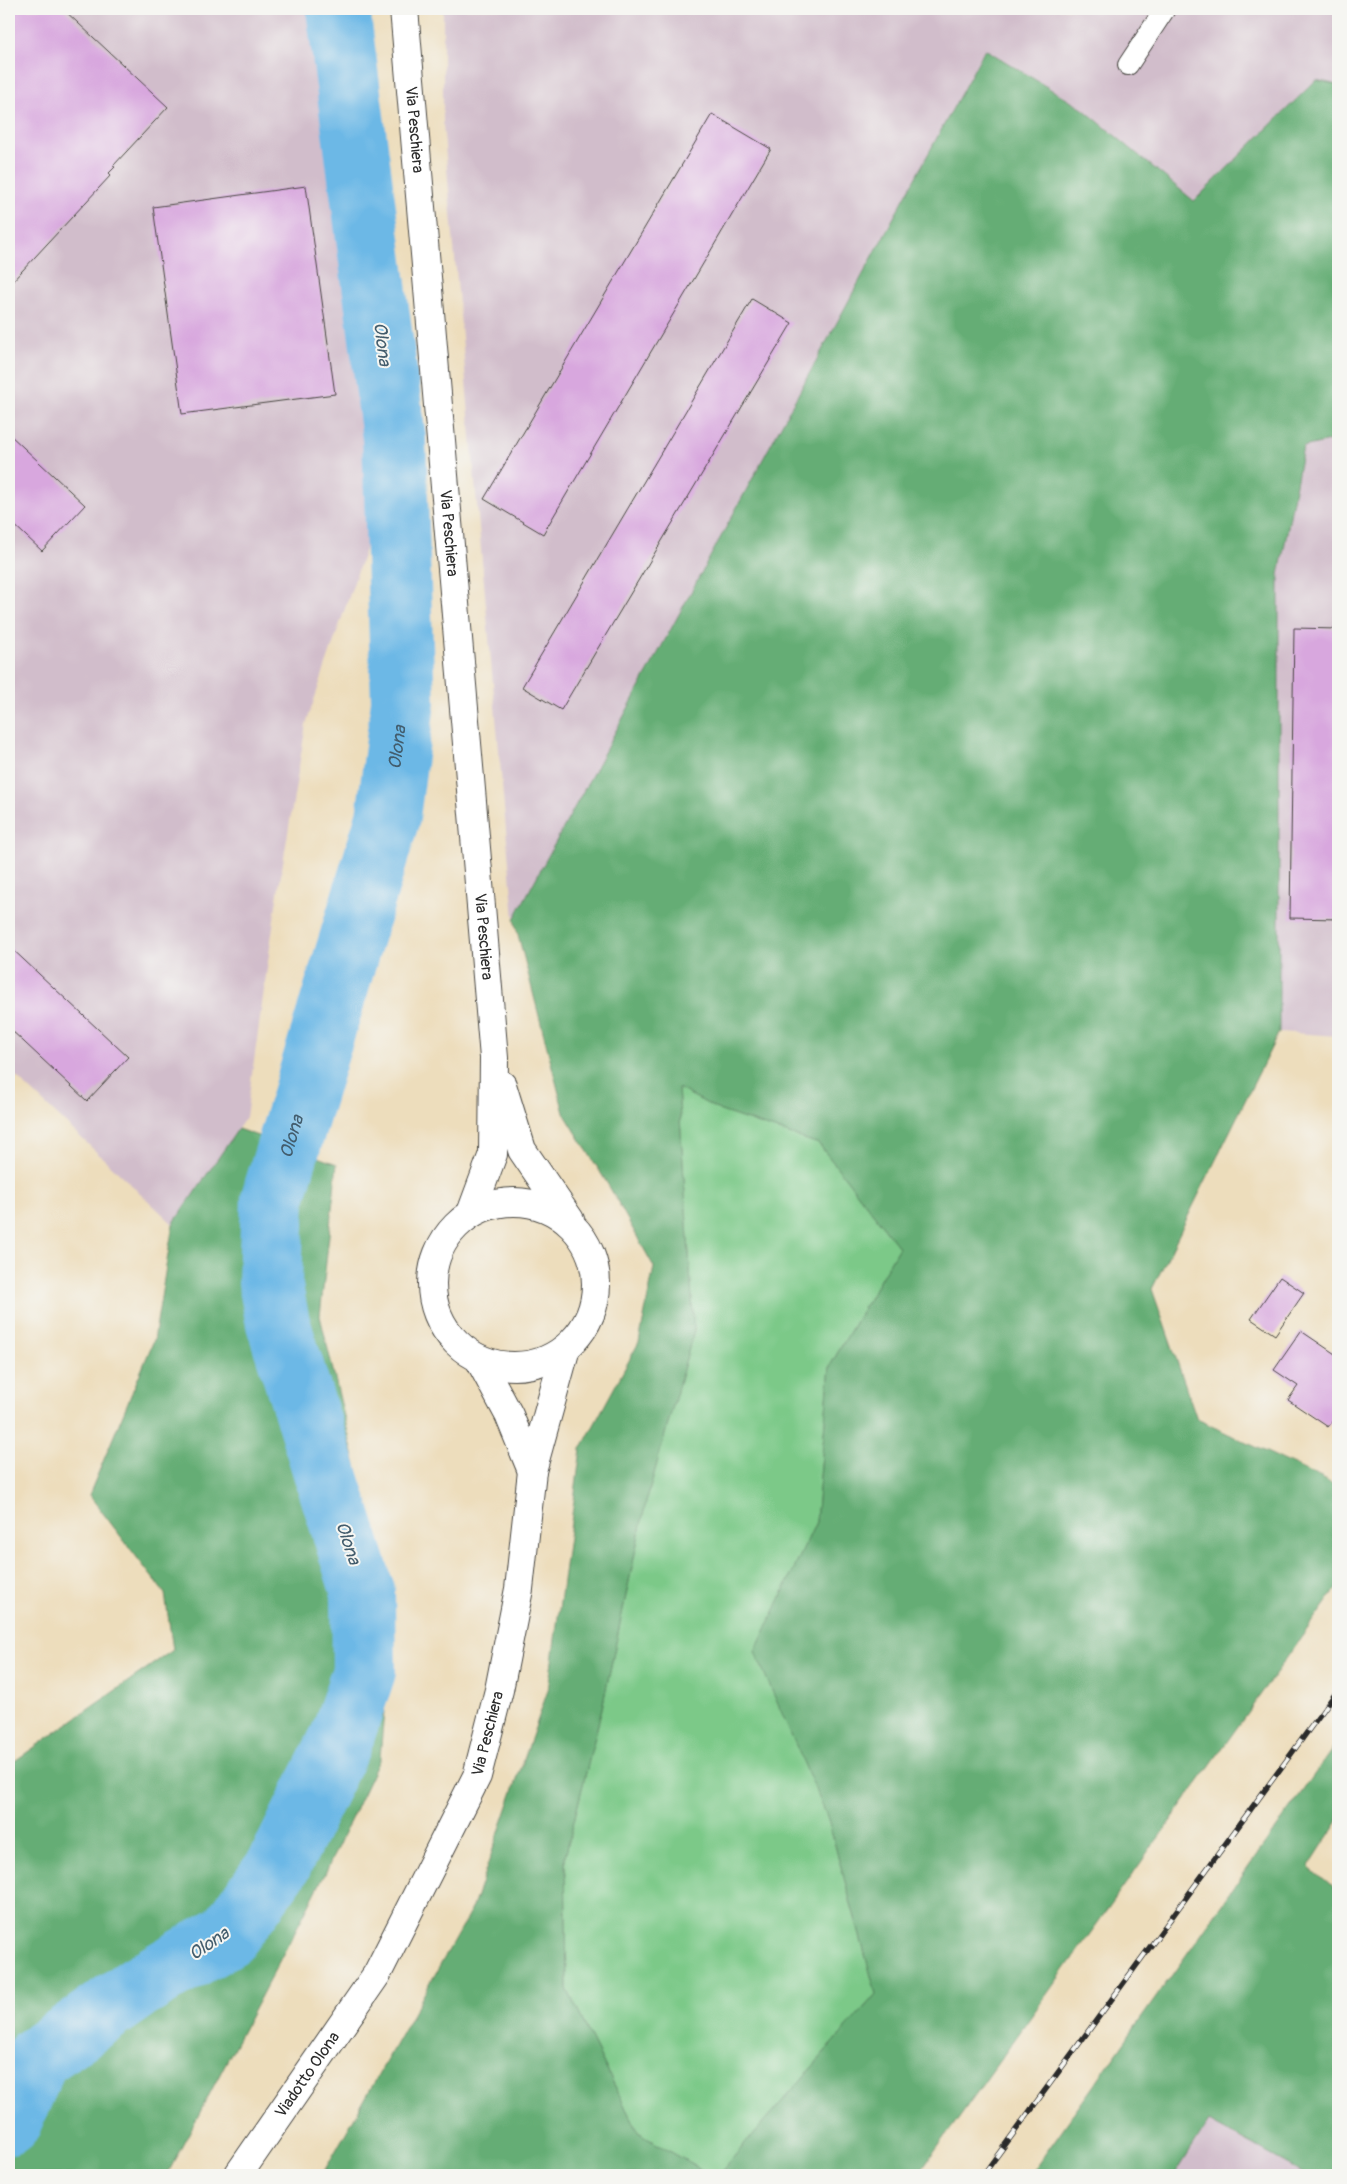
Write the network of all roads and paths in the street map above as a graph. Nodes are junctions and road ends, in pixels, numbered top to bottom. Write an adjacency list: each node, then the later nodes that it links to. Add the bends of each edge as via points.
1 (404, 9): 4 (main road, Via Peschiera)
2 (1165, 9): 3 (lane)
3 (1128, 65)
4 (494, 1058): 5 (main road, Via Peschiera, via 493,1154); 6 (main road, Via Peschiera, via 522,1150)
5 (471, 1213): 6 (main road, Via Peschiera, via 497,1202 526,1202 553,1211); 8 (main road, Via Peschiera, via 450,1231 436,1254 431,1274 434,1309 446,1331 460,1347)
6 (575, 1228): 7 (main road, Via Peschiera, via 590,1251 597,1277 594,1303 584,1328)
7 (566, 1348): 8 (main road, Via Peschiera, via 546,1360 524,1366 501,1366); 9 (main road, Via Peschiera)
8 (479, 1359): 9 (main road, Via Peschiera, via 509,1415)
9 (532, 1471): 10 (main road, Via Peschiera, via 519,1589 499,1690 477,1776)
10 (377, 1974): 11 (main road, Viadotto Olona)
11 (238, 2175)

